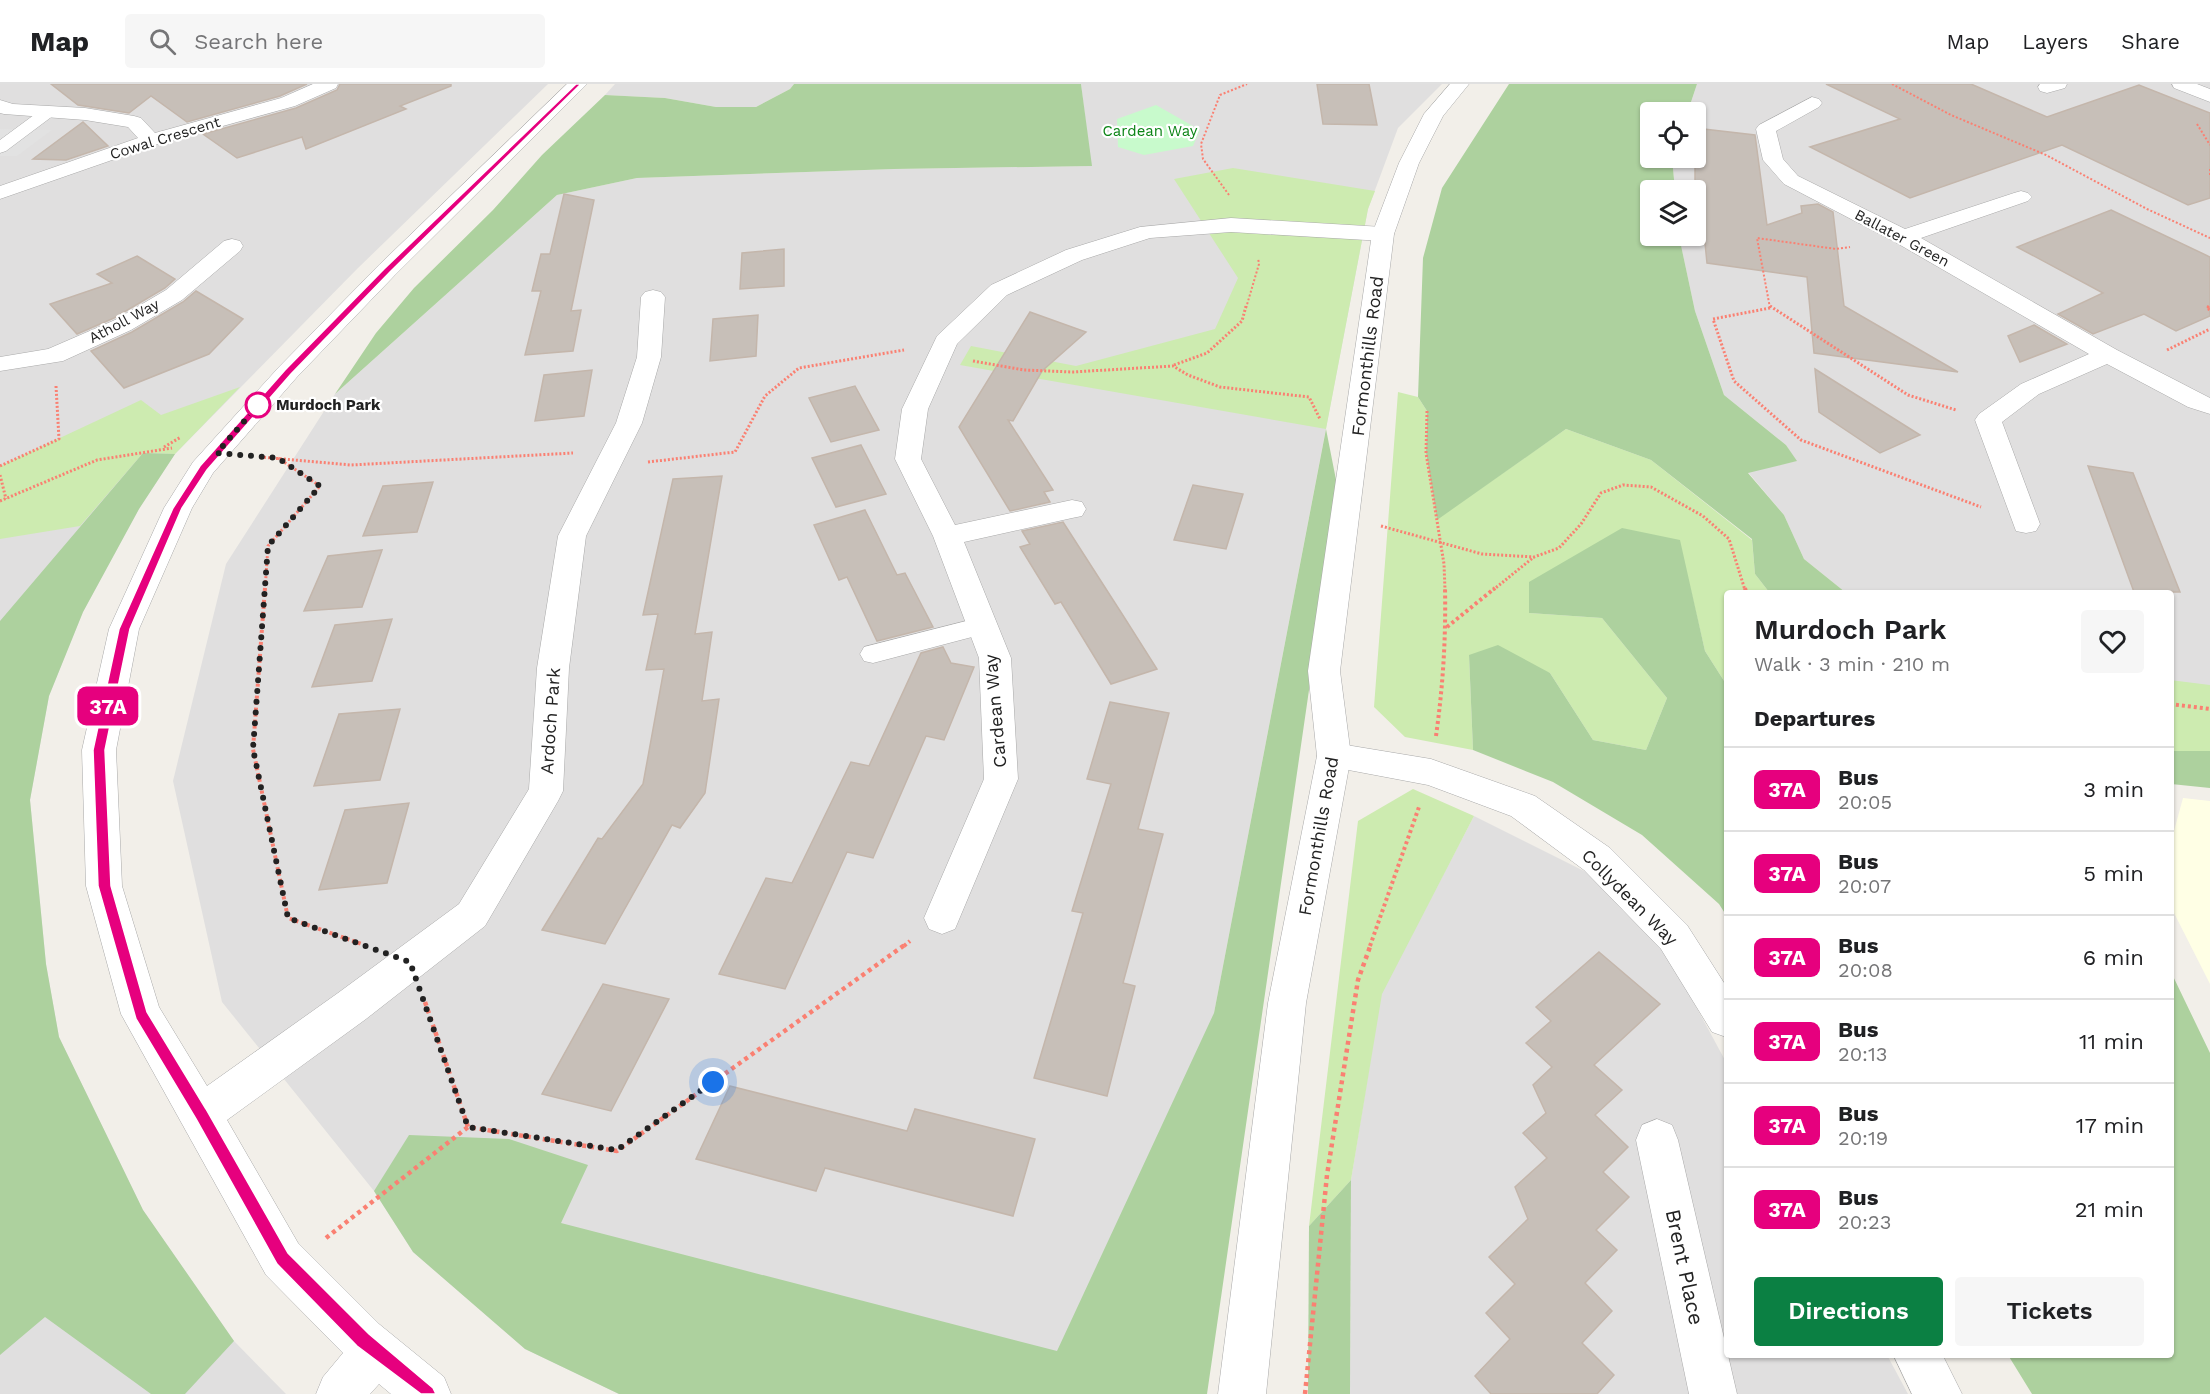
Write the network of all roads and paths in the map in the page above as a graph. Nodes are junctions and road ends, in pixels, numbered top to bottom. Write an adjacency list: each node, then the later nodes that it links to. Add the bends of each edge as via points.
1 (329, 84): 11 (street, Cowal Crescent, via 288,102)
2 (578, 84): 33 (street, via 288,372)
3 (1460, 84): 18 (street, Formonthills Road, via 1434,114 1409,163)
4 (1892, 84): 20 (path, via 1952,115 2046,155)
5 (2181, 84): 6 (street)
6 (2210, 96)
7 (1812, 103): 19 (street, Ballater Green, via 1766,129 1773,160 1791,180)
8 (0, 106): 9 (street)
9 (48, 112): 11 (street, via 135,122); 13 (lane)
10 (2198, 118): 12 (path, via 2196,123)
11 (151, 140): 16 (street, Cowal Crescent)
12 (2210, 145)
13 (0, 148)
14 (2210, 169): 15 (path)
15 (2210, 175)
16 (0, 193)
17 (2021, 197): 19 (street)
18 (1383, 234): 24 (street, Cardean Way, via 1232,225 1148,232 1074,255 999,290 946,341); 41 (street, Formonthills Road)
19 (1903, 237): 23 (path, via 1836,249 1757,237); 26 (street, Ballater Green)
20 (2210, 238)
21 (232, 246): 25 (street, Atholl Way, via 174,295 123,325)
22 (653, 297): 35 (street, Ardoch Park, via 649,357 629,423)
23 (1770, 308): 31 (path, via 1908,395); 42 (path, via 1713,319 1734,381 1801,440)
24 (941, 353): 28 (path, via 990,365 1078,374 1173,366 1211,386); 35 (path, via 898,350 799,368 765,396 735,452); 43 (street, Cardean Way, via 915,409 908,459)
25 (54, 356): 27 (street, Atholl Way); 36 (path, via 59,439)
26 (2108, 356): 29 (street, Ballater Green); 31 (street, via 2030,389)
27 (0, 364)
28 (1309, 397)
29 (2210, 406)
30 (1427, 411): 44 (path, via 1426,453)
31 (1988, 420): 42 (street)
32 (174, 448): 38 (path, via 97,460)
33 (217, 453): 34 (path); 57 (street, via 178,508 124,629 99,750 104,886 141,1014)
34 (278, 458): 35 (path, via 351,465); 55 (path, via 320,486 268,546 266,570 253,749 288,918)
35 (612, 459): 55 (street, Ardoch Park, via 572,536 553,668 546,791 472,915)
36 (0, 466)
37 (0, 476): 38 (path)
38 (6, 499): 39 (path)
39 (0, 501)
40 (1072, 509): 43 (street)
41 (1346, 515): 44 (path); 52 (street, Formonthills Road, via 1324,671)
42 (2026, 524)
43 (947, 536): 47 (street, Cardean Way)
44 (1441, 544): 45 (path, via 1482,554); 48 (path)
45 (1534, 557): 46 (path, via 1559,548 1601,493 1623,486 1651,487 1703,516 1730,539); 48 (path)
46 (1745, 590)
47 (982, 626): 49 (lane); 54 (street, Cardean Way, via 995,658 1001,779)
48 (1446, 628): 53 (path, via 1443,687)
49 (873, 654)
50 (2174, 704): 51 (path)
51 (2210, 709)
52 (1334, 756): 53 (street, Collydean Way); 65 (street, Formonthills Road, via 1287,1003)
53 (1431, 772): 56 (street, Collydean Way, via 1523,806 1597,859 1674,937); 66 (path, via 1358,980 1327,1175)
54 (942, 918): 58 (path, via 617,1150)
55 (410, 962): 57 (street, Ardoch Park); 58 (path)
56 (1724, 1016)
57 (201, 1114): 60 (street, via 282,1259)
58 (468, 1127): 60 (path)
59 (1658, 1140): 67 (street, Brent Place)
60 (290, 1266): 61 (street)
61 (376, 1350): 63 (street); 64 (street)
62 (1918, 1358): 68 (street)
63 (340, 1394)
64 (427, 1394)
65 (1242, 1394)
66 (1305, 1394)
67 (1713, 1394)
68 (1938, 1394)

